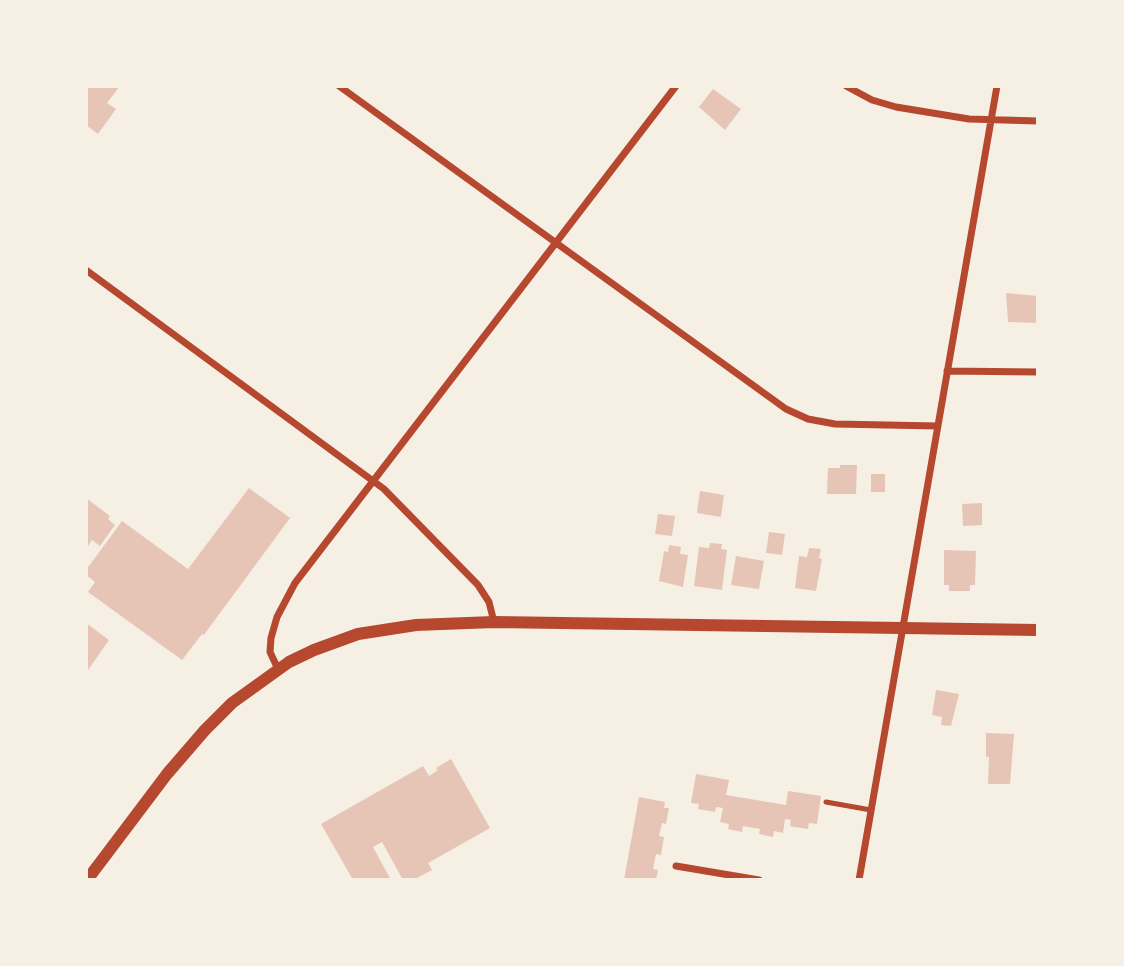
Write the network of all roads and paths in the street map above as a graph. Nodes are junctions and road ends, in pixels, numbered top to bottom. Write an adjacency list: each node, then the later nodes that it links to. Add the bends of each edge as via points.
1 (339, 86): 7 (street)
2 (676, 86): 7 (street)
3 (846, 86): 5 (street, via 896,107)
4 (997, 86): 5 (street)
5 (991, 120): 6 (street); 9 (street)
6 (1038, 121)
7 (555, 243): 11 (street, via 798,415 835,424); 12 (street)
8 (86, 270): 12 (street)
9 (947, 371): 10 (street); 11 (street)
10 (1038, 372)
11 (938, 426): 14 (street)
12 (373, 480): 13 (street, via 478,584); 16 (street, via 287,595 270,646)
13 (494, 622): 14 (street); 16 (street, via 372,631 328,645)
14 (902, 628): 15 (street); 18 (street)
15 (1038, 630)
16 (278, 669): 20 (street, via 245,692 205,730)
17 (826, 802): 18 (lane)
18 (871, 810): 22 (street)
19 (676, 866): 21 (street)
20 (87, 880)
21 (759, 880)
22 (859, 880)

